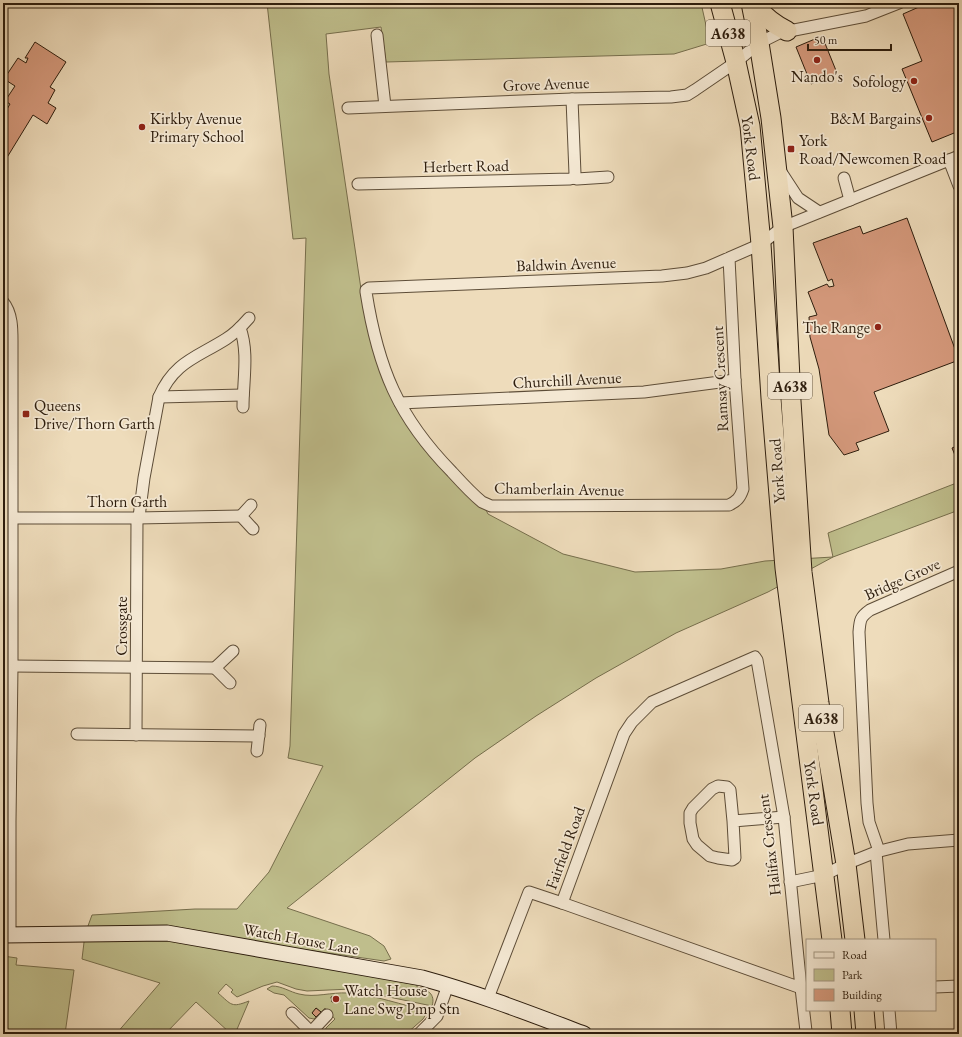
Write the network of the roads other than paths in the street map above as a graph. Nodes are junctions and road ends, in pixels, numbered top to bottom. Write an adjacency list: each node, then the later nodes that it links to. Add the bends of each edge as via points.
1 (720, 3): 7 (highway, York Road / A638)
2 (752, 3): 4 (highway, via 770,21); 6 (highway, York Road / A638)
3 (899, 3): 4 (street, Grove Avenue, via 859,18)
4 (787, 31): 6 (street, Grove Avenue)
5 (377, 35): 9 (street)
6 (759, 43): 7 (street, Grove Avenue); 12 (highway, York Road / A638)
7 (736, 62): 8 (street, Grove Avenue, via 686,95); 21 (highway, York Road / A638, via 750,126)
8 (572, 99): 9 (street, Grove Avenue); 14 (street)
9 (385, 106): 10 (street, Grove Avenue)
10 (348, 108)
11 (954, 158): 17 (street); 18 (street, Baldwin Avenue)
12 (777, 164): 19 (street, via 798,198); 20 (highway, York Road / A638)
13 (608, 177): 14 (street, Herbert Road)
14 (574, 178): 16 (street, Herbert Road)
15 (844, 178): 18 (street)
16 (358, 184)
17 (959, 186)
18 (850, 200): 19 (street, Baldwin Avenue)
19 (819, 212): 20 (street, Baldwin Avenue)
20 (784, 227): 21 (street, Baldwin Avenue); 38 (highway, York Road / A638, via 791,402)
21 (761, 244): 22 (street, Baldwin Avenue); 38 (highway, York Road / A638)
22 (730, 258): 23 (street, Baldwin Avenue, via 706,268 662,276); 27 (street, Ramsay Crescent)
23 (366, 290): 30 (street, Chamberlain Avenue, via 380,360)
24 (3, 302): 36 (street, via 7,306 12,325)
25 (249, 318): 26 (street, Crossgate)
26 (240, 328): 28 (street, via 244,350); 29 (street, Crossgate, via 186,362 172,374)
27 (735, 380): 30 (street, Churchill Avenue, via 644,392); 32 (street, Ramsay Crescent, via 743,489)
28 (243, 395): 29 (street); 31 (street)
29 (159, 397): 35 (street, Crossgate)
30 (400, 403): 32 (street, Chamberlain Avenue, via 432,452 474,496 491,506 729,505)
31 (243, 407)
32 (740, 498)
33 (251, 505): 34 (street)
34 (241, 516): 35 (street, Thorn Garth); 37 (street)
35 (138, 517): 36 (street, Thorn Garth); 44 (street, Crossgate)
36 (12, 518): 43 (street)
37 (253, 529)
38 (791, 549): 40 (highway, York Road / A638)
39 (959, 571): 55 (street, Bridge Grove, via 870,610 863,614 860,620 867,803 869,822)
40 (794, 576): 56 (highway, York Road / A638, via 819,703); 57 (highway, York Road / A638)
41 (233, 651): 45 (street)
42 (754, 656): 52 (street, Halifax Crescent, via 758,660); 59 (street, Fairfield Road, via 652,702 632,722 624,734)
43 (12, 666): 44 (street); 60 (street)
44 (137, 667): 45 (street); 49 (street, Crossgate)
45 (215, 668): 46 (street)
46 (230, 683)
47 (260, 725): 50 (street)
48 (76, 734): 49 (street)
49 (136, 735): 50 (street)
50 (259, 736): 51 (street)
51 (257, 751)
52 (784, 818): 53 (street); 58 (street, Halifax Crescent)
53 (733, 821): 53 (street, via 735,858 732,860 710,856 693,839 690,813 712,789 718,786 730,790)
54 (959, 840): 55 (street, via 908,844)
55 (878, 852): 56 (street); 63 (street)
56 (846, 864): 57 (street); 62 (highway, York Road / A638)
57 (824, 875): 58 (street); 61 (highway, York Road / A638)
58 (790, 882): 67 (street, Halifax Crescent)
59 (562, 903): 67 (street, Fairfield Road); 68 (street, via 529,892)
60 (7, 934): 64 (street, Watch House Lane, via 167,933 422,978)
61 (832, 939)
62 (855, 939)
63 (884, 939)
64 (448, 985): 68 (street, Watch House Lane); 76 (street, via 436,1016)
65 (959, 986): 66 (street)
66 (936, 987)
67 (800, 988): 74 (street, Halifax Crescent)
68 (488, 998): 77 (street, Watch House Lane)
69 (840, 1011): 78 (highway)
70 (864, 1011): 79 (highway)
71 (889, 1011): 80 (street)
72 (292, 1013): 75 (street)
73 (327, 1015): 75 (street)
74 (806, 1031)
75 (312, 1033)
76 (419, 1034)
77 (584, 1034)
78 (842, 1034)
79 (866, 1034)
80 (891, 1034)

